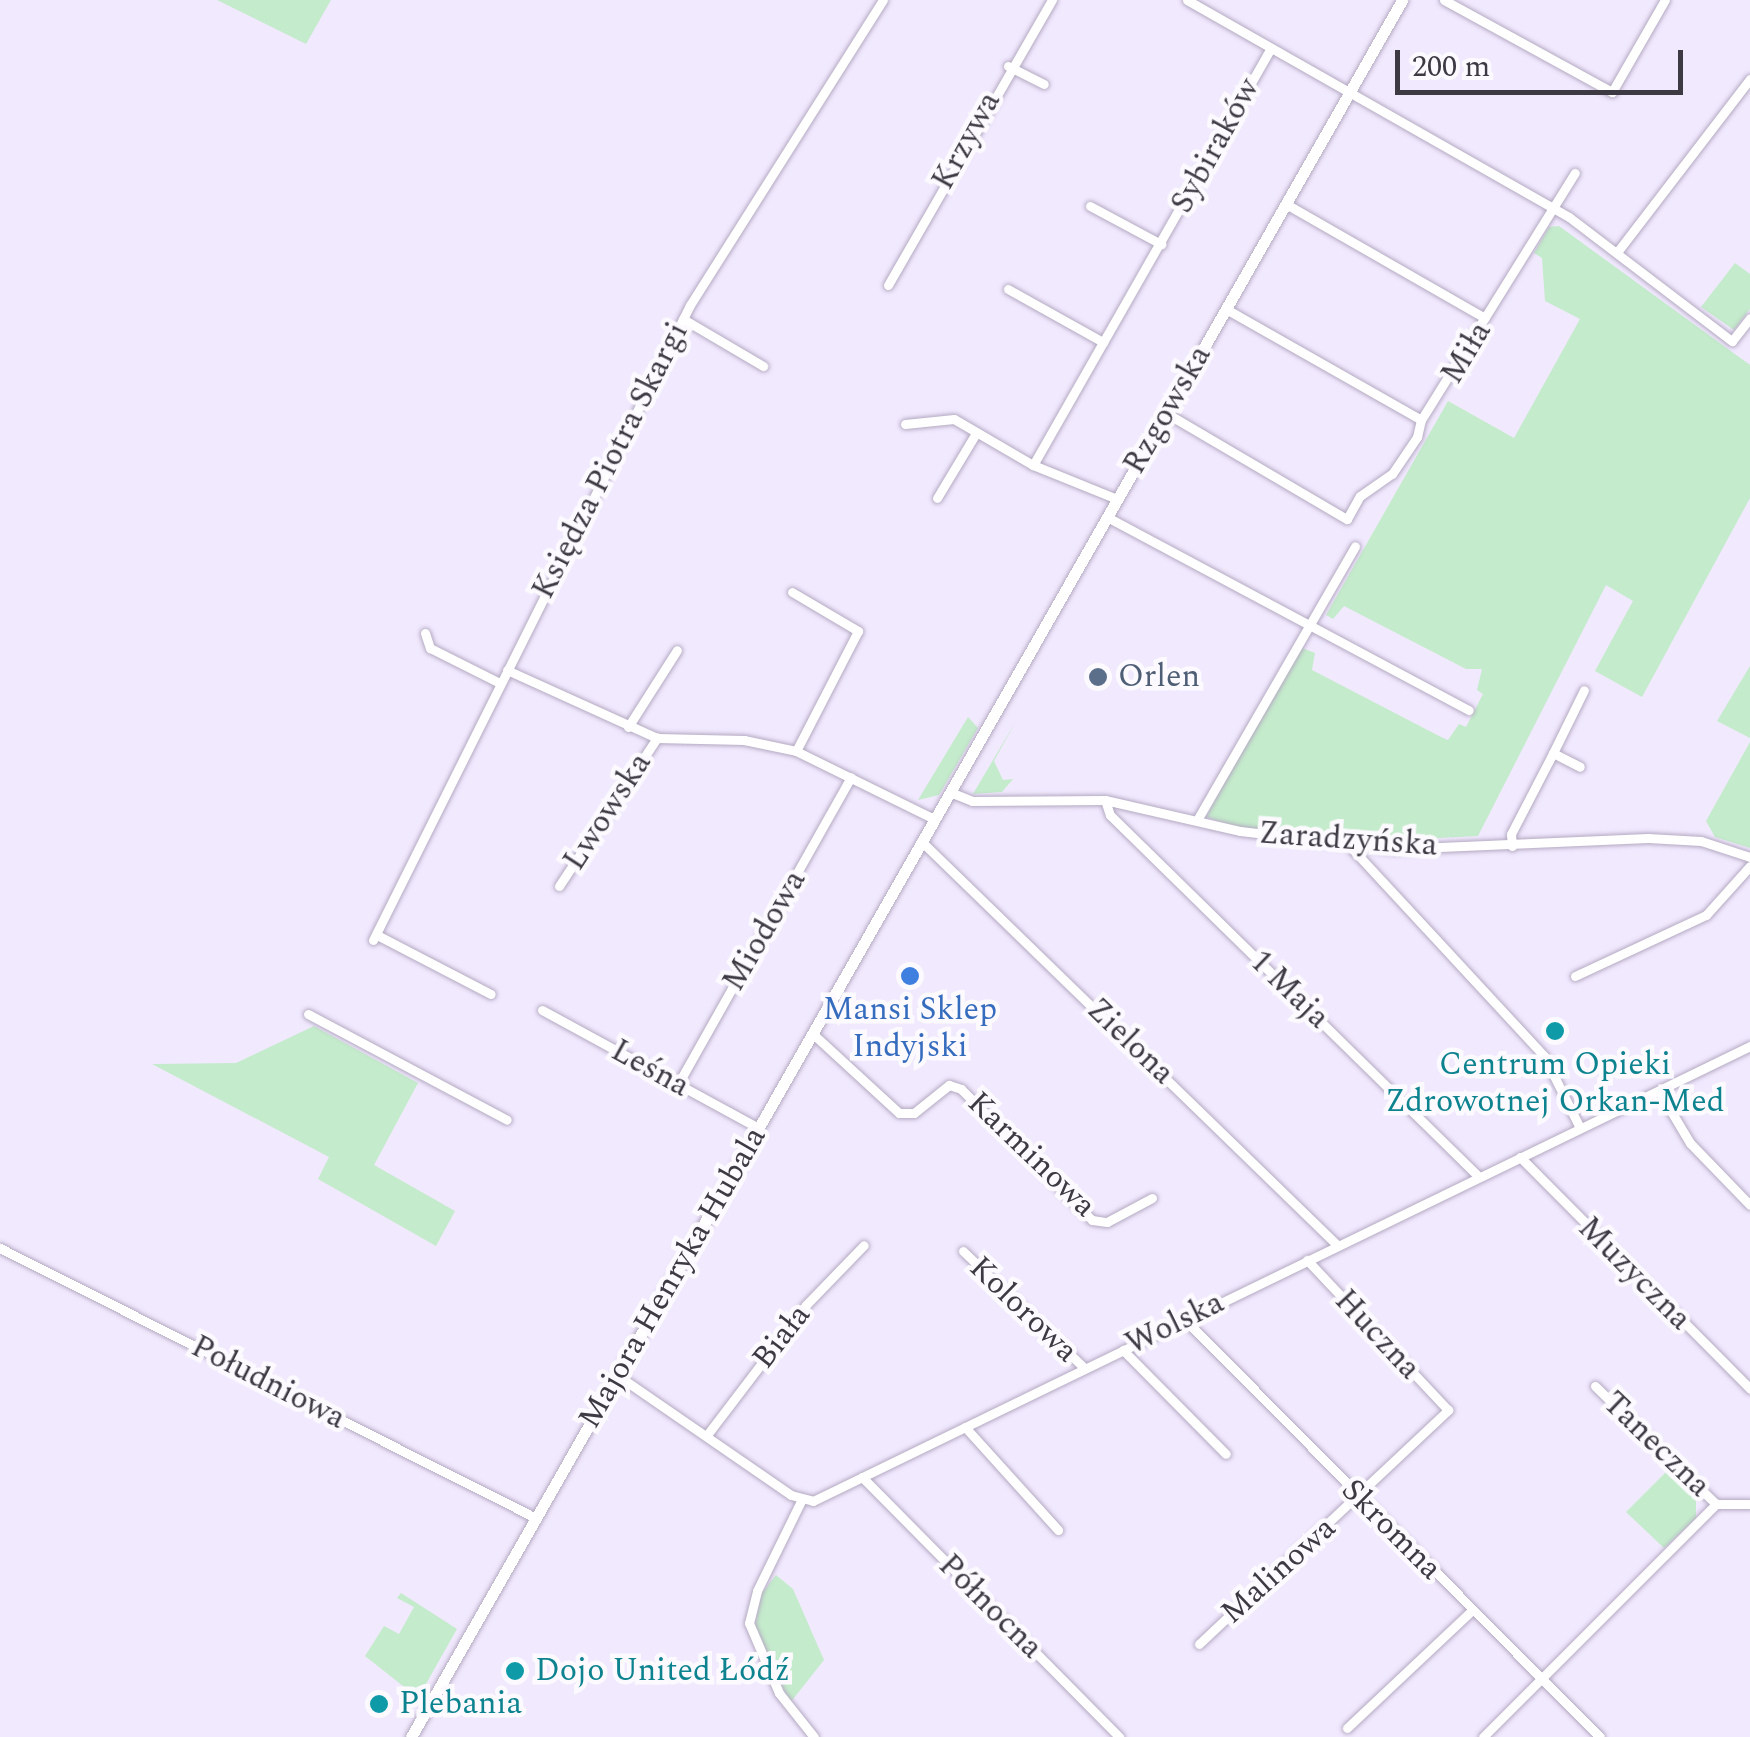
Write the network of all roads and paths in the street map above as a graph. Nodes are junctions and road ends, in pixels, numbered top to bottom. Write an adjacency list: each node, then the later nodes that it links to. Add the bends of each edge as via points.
1 (883, 0): 23 (street, Księdza Piotra Skargi)
2 (1052, 0): 8 (street, Krzywa)
3 (1187, 0): 7 (street)
4 (1402, 0): 11 (main road, Rzgowska)
5 (1444, 0): 6 (street, via 1612,92)
6 (1665, 0)
7 (1271, 48): 11 (street); 16 (street, Sybiraków)
8 (1008, 66): 10 (street); 18 (street, Krzywa)
9 (1750, 79): 17 (street)
10 (1044, 84)
11 (1349, 92): 13 (main road, Rzgowska); 15 (street)
12 (1574, 173): 15 (street, Miła)
13 (1286, 204): 20 (main road, Rzgowska); 21 (street)
14 (1090, 206): 16 (street, Sybiraków)
15 (1554, 209): 17 (street); 21 (street, Miła)
16 (1161, 244): 24 (street, Sybiraków)
17 (1618, 251): 22 (street, via 1732,341)
18 (888, 284)
19 (1008, 290): 24 (street)
20 (1226, 308): 26 (main road, Rzgowska); 27 (street)
21 (1485, 318): 27 (street, Miła)
22 (1750, 318)
23 (682, 319): 25 (street); 39 (street, Księdza Piotra Skargi)
24 (1103, 342): 30 (street, Sybiraków)
25 (763, 366)
26 (1166, 413): 27 (street, Miła, via 1347,519 1360,496 1392,474); 32 (main road, Rzgowska)
27 (1421, 420)
28 (905, 424): 29 (street, via 954,420)
29 (976, 432): 30 (street); 31 (street)
30 (1033, 465): 32 (street)
31 (937, 498)
32 (1117, 500): 33 (main road, Rzgowska)
33 (1107, 516): 36 (street); 49 (main road, Rzgowska)
34 (1355, 546): 36 (street)
35 (792, 592): 45 (street, via 858,630)
36 (1305, 628): 42 (street); 52 (street)
37 (425, 633): 40 (street, via 430,648)
38 (677, 650): 43 (street)
39 (508, 670): 40 (street, Księdza Piotra Skargi); 43 (street)
40 (500, 683): 60 (street, Księdza Piotra Skargi, via 375,938)
41 (1584, 690): 46 (street)
42 (1469, 710)
43 (628, 728): 44 (street)
44 (657, 738): 45 (street, via 744,740); 58 (street, Lwowska)
45 (796, 751): 48 (street)
46 (1552, 753): 47 (street); 55 (street, via 1511,834)
47 (1580, 767)
48 (851, 777): 51 (street); 65 (street, Miodowa)
49 (950, 792): 50 (street, Zaradzyńska, via 972,801); 51 (main road, Rzgowska)
50 (1105, 800): 52 (street, Zaradzyńska); 71 (street, 1 Maja, via 1110,815)
51 (934, 819): 54 (main road, Majora Henryka Hubala)
52 (1197, 820): 53 (street, Zaradzyńska)
53 (1345, 841): 55 (street, Zaradzyńska, via 1394,849); 69 (street, via 1544,1056)
54 (922, 842): 63 (main road, Majora Henryka Hubala); 75 (street, Zielona)
55 (1512, 846): 56 (street, Zaradzyńska, via 1648,838 1701,841)
56 (1750, 857)
57 (1750, 866): 59 (street, via 1706,915)
58 (560, 886)
59 (1574, 976)
60 (492, 994)
61 (542, 1010): 65 (street, Leśna)
62 (308, 1014): 67 (street)
63 (812, 1033): 68 (main road, Majora Henryka Hubala); 72 (street, Karminowa, via 899,1112 914,1113 955,1085 1092,1220 1112,1220)
64 (1750, 1046): 66 (street, Wolska)
65 (678, 1084): 68 (street, Leśna)
66 (1659, 1091): 69 (street, Wolska); 73 (street, via 1690,1143)
67 (507, 1120)
68 (758, 1128): 82 (main road, Majora Henryka Hubala)
69 (1580, 1128): 70 (street, Wolska)
70 (1520, 1157): 71 (street, Wolska); 84 (street, Muzyczna)
71 (1479, 1178): 75 (street, Wolska)
72 (1152, 1198)
73 (1750, 1205)
74 (864, 1245): 87 (street, Biała, via 806,1304)
75 (1337, 1245): 78 (street, Wolska)
76 (0, 1248): 94 (street, Południowa)
77 (963, 1251): 81 (street, Kolorowa)
78 (1308, 1260): 79 (street, Wolska); 85 (street, Huczna)
79 (1185, 1320): 80 (street, Wolska); 90 (street, Skromna)
80 (1123, 1350): 81 (street, Wolska); 88 (street)
81 (1084, 1368): 86 (street, Wolska)
82 (617, 1375): 87 (street); 94 (main road, Majora Henryka Hubala)
83 (1596, 1386): 92 (street, Taneczna)
84 (1750, 1389)
85 (1448, 1410): 90 (street, Malinowa)
86 (966, 1427): 89 (street, Wolska); 95 (street)
87 (707, 1435): 91 (street)
88 (1226, 1454)
89 (862, 1477): 91 (street, Wolska); 102 (street, Północna)
90 (1359, 1498): 96 (street, Skromna); 97 (street, Malinowa)
91 (801, 1501): 101 (street, via 757,1591 750,1624 778,1694)
92 (1716, 1504): 93 (street); 98 (street)
93 (1750, 1504)
94 (536, 1518): 100 (main road, Majora Henryka Hubala)
95 (1058, 1530)
96 (1472, 1610): 98 (street, Skromna); 99 (street)
97 (1199, 1644)
98 (1541, 1680): 103 (street); 104 (street, Skromna)
99 (1348, 1728)
100 (411, 1737)
101 (814, 1737)
102 (1119, 1737)
103 (1483, 1737)
104 (1600, 1737)

